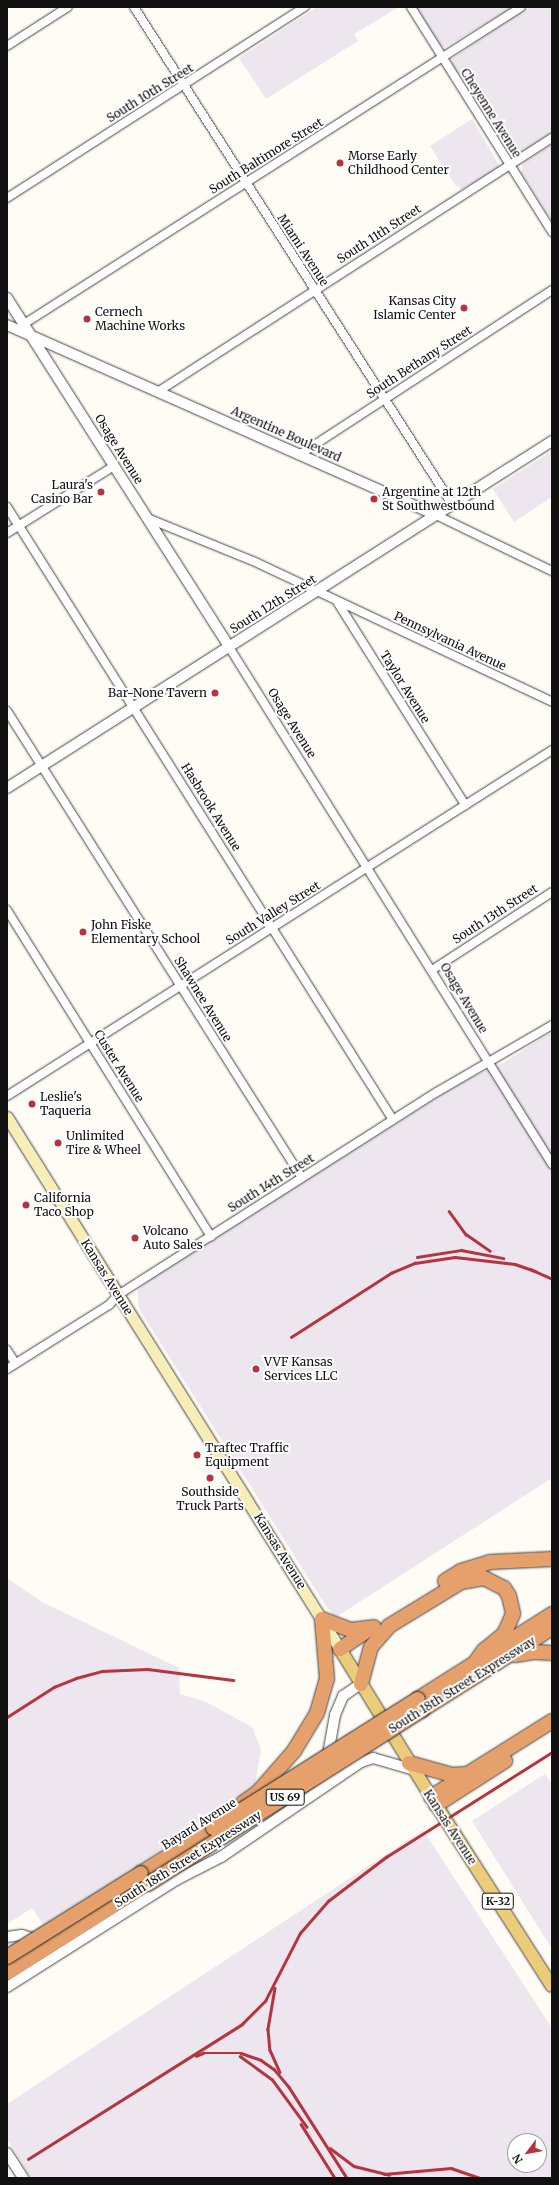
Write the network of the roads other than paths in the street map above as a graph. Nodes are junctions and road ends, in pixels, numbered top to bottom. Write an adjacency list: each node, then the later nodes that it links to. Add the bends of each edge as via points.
1 (68, 7): 6 (street)
2 (134, 7): 8 (street, Miami Avenue)
3 (305, 7): 8 (street, South 10th Street)
4 (411, 7): 7 (street, Cheyenne Avenue)
5 (521, 7): 7 (street, South Baltimore Street)
6 (7, 46)
7 (442, 58): 10 (street, Cheyenne Avenue); 11 (street, South Baltimore Street)
8 (184, 86): 11 (street, Miami Avenue); 12 (street, South 10th Street)
9 (552, 138): 10 (street, South 11th Street)
10 (510, 165): 13 (street, Cheyenne Avenue); 14 (street, South 11th Street)
11 (246, 183): 14 (street, Miami Avenue); 17 (street, South Baltimore Street)
12 (7, 198)
13 (552, 232)
14 (314, 290): 20 (street, South 11th Street); 21 (street, Miami Avenue)
15 (552, 290): 21 (street, South Bethany Street)
16 (7, 298): 17 (street, Osage Avenue)
17 (24, 324): 19 (street, Osage Avenue)
18 (7, 326): 19 (street, Argentine Boulevard)
19 (31, 337): 20 (street, Argentine Boulevard); 24 (street, Osage Avenue)
20 (159, 391): 23 (street, Argentine Boulevard)
21 (384, 399): 23 (street, South Bethany Street); 25 (street, Miami Avenue)
22 (552, 441): 25 (street, South 12th Street)
23 (299, 455): 27 (street, Argentine Boulevard)
24 (114, 466): 28 (street, Osage Avenue); 29 (street)
25 (452, 504): 27 (street, South 12th Street)
26 (7, 506): 29 (street, Hasbrook Avenue)
27 (436, 515): 31 (street, Argentine Boulevard); 32 (street, South 12th Street)
28 (147, 518): 32 (street); 34 (street, Osage Avenue)
29 (19, 525): 30 (street); 36 (street, Hasbrook Avenue)
30 (7, 533)
31 (552, 571)
32 (317, 591): 33 (street, Taylor Avenue); 34 (street, South 12th Street)
33 (337, 602): 35 (street, Pennsylvania Avenue); 41 (street, Taylor Avenue)
34 (229, 647): 36 (street, South 12th Street); 42 (street, Osage Avenue)
35 (552, 702)
36 (134, 707): 39 (street, South 12th Street); 45 (street, Hasbrook Avenue)
37 (7, 711): 39 (street, Shawnee Avenue)
38 (552, 750): 41 (street, South Valley Street)
39 (42, 766): 40 (street, South 12th Street); 47 (street, Shawnee Avenue)
40 (7, 788)
41 (465, 805): 42 (street, South Valley Street)
42 (367, 867): 45 (street, South Valley Street); 46 (street, Osage Avenue)
43 (552, 892): 46 (street, South 13th Street)
44 (7, 910): 49 (street, Custer Avenue)
45 (272, 928): 47 (street, South Valley Street); 53 (street, Hasbrook Avenue)
46 (432, 970): 50 (street, Osage Avenue)
47 (180, 985): 49 (street, South Valley Street); 55 (street, Shawnee Avenue)
48 (552, 1025): 50 (street, South 14th Street)
49 (90, 1043): 51 (street, South Valley Street); 56 (street, Custer Avenue)
50 (488, 1063): 53 (street, South 14th Street); 54 (street, Osage Avenue)
51 (7, 1096)
52 (7, 1117): 57 (main road, Kansas Avenue)
53 (393, 1120): 55 (street, South 14th Street)
54 (552, 1164)
55 (302, 1178): 56 (street, South 14th Street)
56 (211, 1236): 57 (street, South 14th Street)
57 (118, 1295): 59 (street, South 14th Street, via 109,1305); 63 (main road, Kansas Avenue)
58 (7, 1350): 59 (street)
59 (16, 1363): 60 (street, South 14th Street)
60 (7, 1369)
61 (552, 1559): 64 (highway, via 506,1560 461,1571)
62 (552, 1614): 69 (highway, South 18th Street Expressway / US 69)
63 (322, 1619): 64 (highway, via 350,1630); 66 (main road, Kansas Avenue); 77 (highway, bridge, via 327,1679 317,1713 294,1751 258,1792 224,1816)
64 (374, 1627): 66 (highway)
65 (552, 1628): 68 (highway, South 18th Street Expressway / US 69)
66 (340, 1649): 70 (main road, Kansas Avenue / K-32)
67 (552, 1653): 68 (highway, via 534,1652)
68 (507, 1657): 71 (highway, South 18th Street Expressway / US 69)
69 (473, 1665): 70 (highway, via 484,1650 504,1634 513,1614 509,1596 504,1588 484,1578 462,1582 389,1626 372,1647); 71 (highway, South 18th Street Expressway / US 69)
70 (361, 1684): 74 (main road, Kansas Avenue / K-32); 78 (street, Bayard Avenue, via 343,1696 335,1715 326,1760 36,1940 22,1935)
71 (420, 1704): 77 (highway, South 18th Street Expressway / US 69, bridge); 80 (highway, South 18th Street Expressway / US 69, bridge)
72 (552, 1721): 75 (highway)
73 (552, 1731): 76 (highway)
74 (412, 1767): 75 (highway, via 452,1775); 76 (main road, Kansas Avenue / K-32); 82 (street, via 373,1758 361,1762 221,1857 176,1880)
75 (467, 1774): 76 (highway)
76 (434, 1801): 81 (main road, Kansas Avenue / K-32)
77 (213, 1828): 79 (highway, South 18th Street Expressway / US 69, bridge)
78 (7, 1937)
79 (7, 1957)
80 (7, 1973)
81 (552, 1986)
82 (7, 1987)
83 (7, 2153): 84 (street)
84 (23, 2178)

